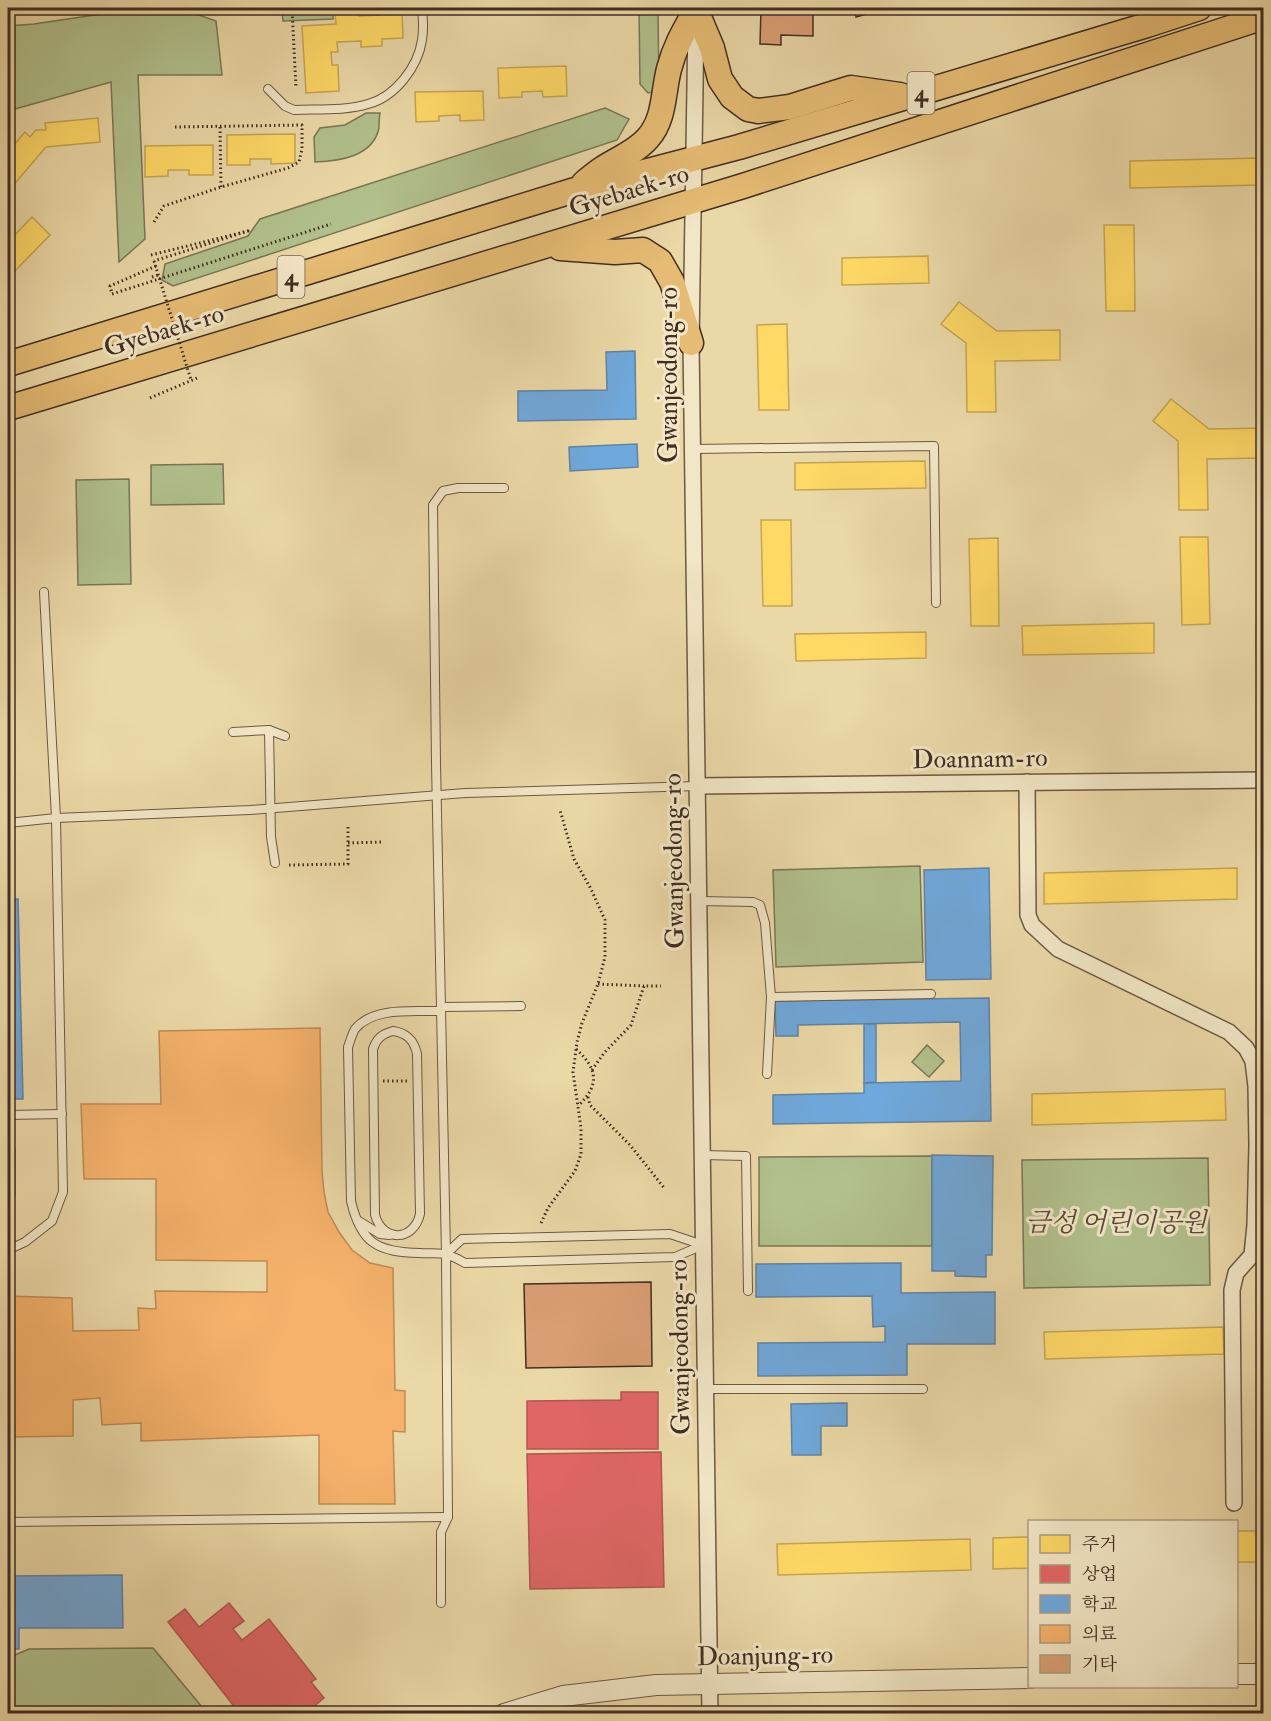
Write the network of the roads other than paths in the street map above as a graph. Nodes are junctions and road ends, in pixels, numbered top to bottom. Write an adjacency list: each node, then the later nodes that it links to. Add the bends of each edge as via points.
1 (422, 8): 9 (lane, via 422,40 416,60 396,87 378,101 359,107 294,110)
2 (1163, 8): 6 (main road)
3 (1199, 8): 6 (main road, Gyebaek-ro / 4)
4 (696, 9): 10 (main road, via 720,79 732,97 748,109 790,107 851,88); 11 (street, Gwanjeodong-ro); 12 (main road, via 677,43 657,125 635,150 599,170)
5 (1263, 17): 8 (main road, Gyebaek-ro / 4)
6 (1147, 25): 10 (main road, Gyebaek-ro / 4)
7 (1263, 34): 8 (main road, via 1169,64)
8 (1125, 63): 13 (main road, Gyebaek-ro / 4)
9 (268, 89)
10 (910, 97): 11 (main road, Gyebaek-ro / 4)
11 (694, 159): 12 (main road, Gyebaek-ro / 4); 13 (street, Gwanjeodong-ro)
12 (575, 190): 16 (main road, Gyebaek-ro / 4)
13 (693, 200): 14 (main road, Gyebaek-ro / 4); 15 (street, Gwanjeodong-ro)
14 (545, 246): 15 (main road, via 615,252 643,250 660,261 672,282); 17 (main road, Gyebaek-ro / 4)
15 (691, 344): 18 (street, Gwanjeodong-ro)
16 (8, 364)
17 (8, 408)
18 (693, 449): 21 (lane, via 934,447); 27 (street, Gwanjeodong-ro)
19 (504, 488): 28 (lane, via 443,491 434,505)
20 (44, 592): 30 (lane)
21 (936, 603)
22 (269, 730): 23 (lane); 24 (lane); 29 (lane)
23 (233, 732)
24 (285, 736)
25 (1263, 780): 26 (street, Doannam-ro)
26 (1027, 782): 27 (street, Doannam-ro); 50 (street, via 1028,915 1032,925 1058,949 1229,1032 1253,1061)
27 (697, 786): 28 (lane); 33 (street, Gwanjeodong-ro)
28 (437, 795): 29 (lane); 37 (lane)
29 (270, 808): 30 (lane); 32 (lane)
30 (56, 818): 31 (lane); 39 (lane)
31 (8, 823)
32 (274, 863)
33 (699, 901): 35 (lane, via 760,905); 41 (street, Gwanjeodong-ro)
34 (931, 994): 35 (lane)
35 (771, 997): 38 (lane)
36 (521, 1006): 37 (lane)
37 (441, 1009): 42 (lane, via 372,1017 355,1030 348,1047 351,1201); 49 (lane)
38 (767, 1074)
39 (62, 1114): 40 (lane); 47 (lane, via 63,1192 52,1221)
40 (8, 1116)
41 (702, 1155): 46 (street, Gwanjeodong-ro); 51 (lane, via 746,1156)
42 (355, 1220): 44 (lane); 48 (lane, via 365,1236 378,1247)
43 (377, 1222): 44 (lane); 45 (lane); 45 (lane, via 372,1049 380,1036 393,1031 407,1035 417,1054 420,1214 408,1233)
44 (380, 1234): 45 (lane); 48 (lane)
45 (394, 1235)
46 (703, 1245): 49 (lane, via 675,1257 465,1263); 49 (lane, via 670,1234 462,1239); 52 (street, Gwanjeodong-ro)
47 (8, 1250)
48 (390, 1250): 49 (lane)
49 (446, 1254): 55 (lane)
50 (1258, 1255): 54 (street, via 1236,1273 1233,1283)
51 (748, 1291)
52 (705, 1389): 53 (lane); 61 (street, Gwanjeodong-ro)
53 (923, 1389)
54 (1234, 1503)
55 (448, 1517): 56 (lane); 57 (lane, via 441,1532)
56 (8, 1522)
57 (441, 1603)
58 (1238, 1674): 59 (street)
59 (1263, 1674)
60 (1028, 1678): 61 (street, Doanjung-ro)
61 (709, 1684): 62 (street, Doanjung-ro, via 657,1685 563,1696); 63 (street, Gwanjeodong-ro)
62 (504, 1713)
63 (710, 1713)

